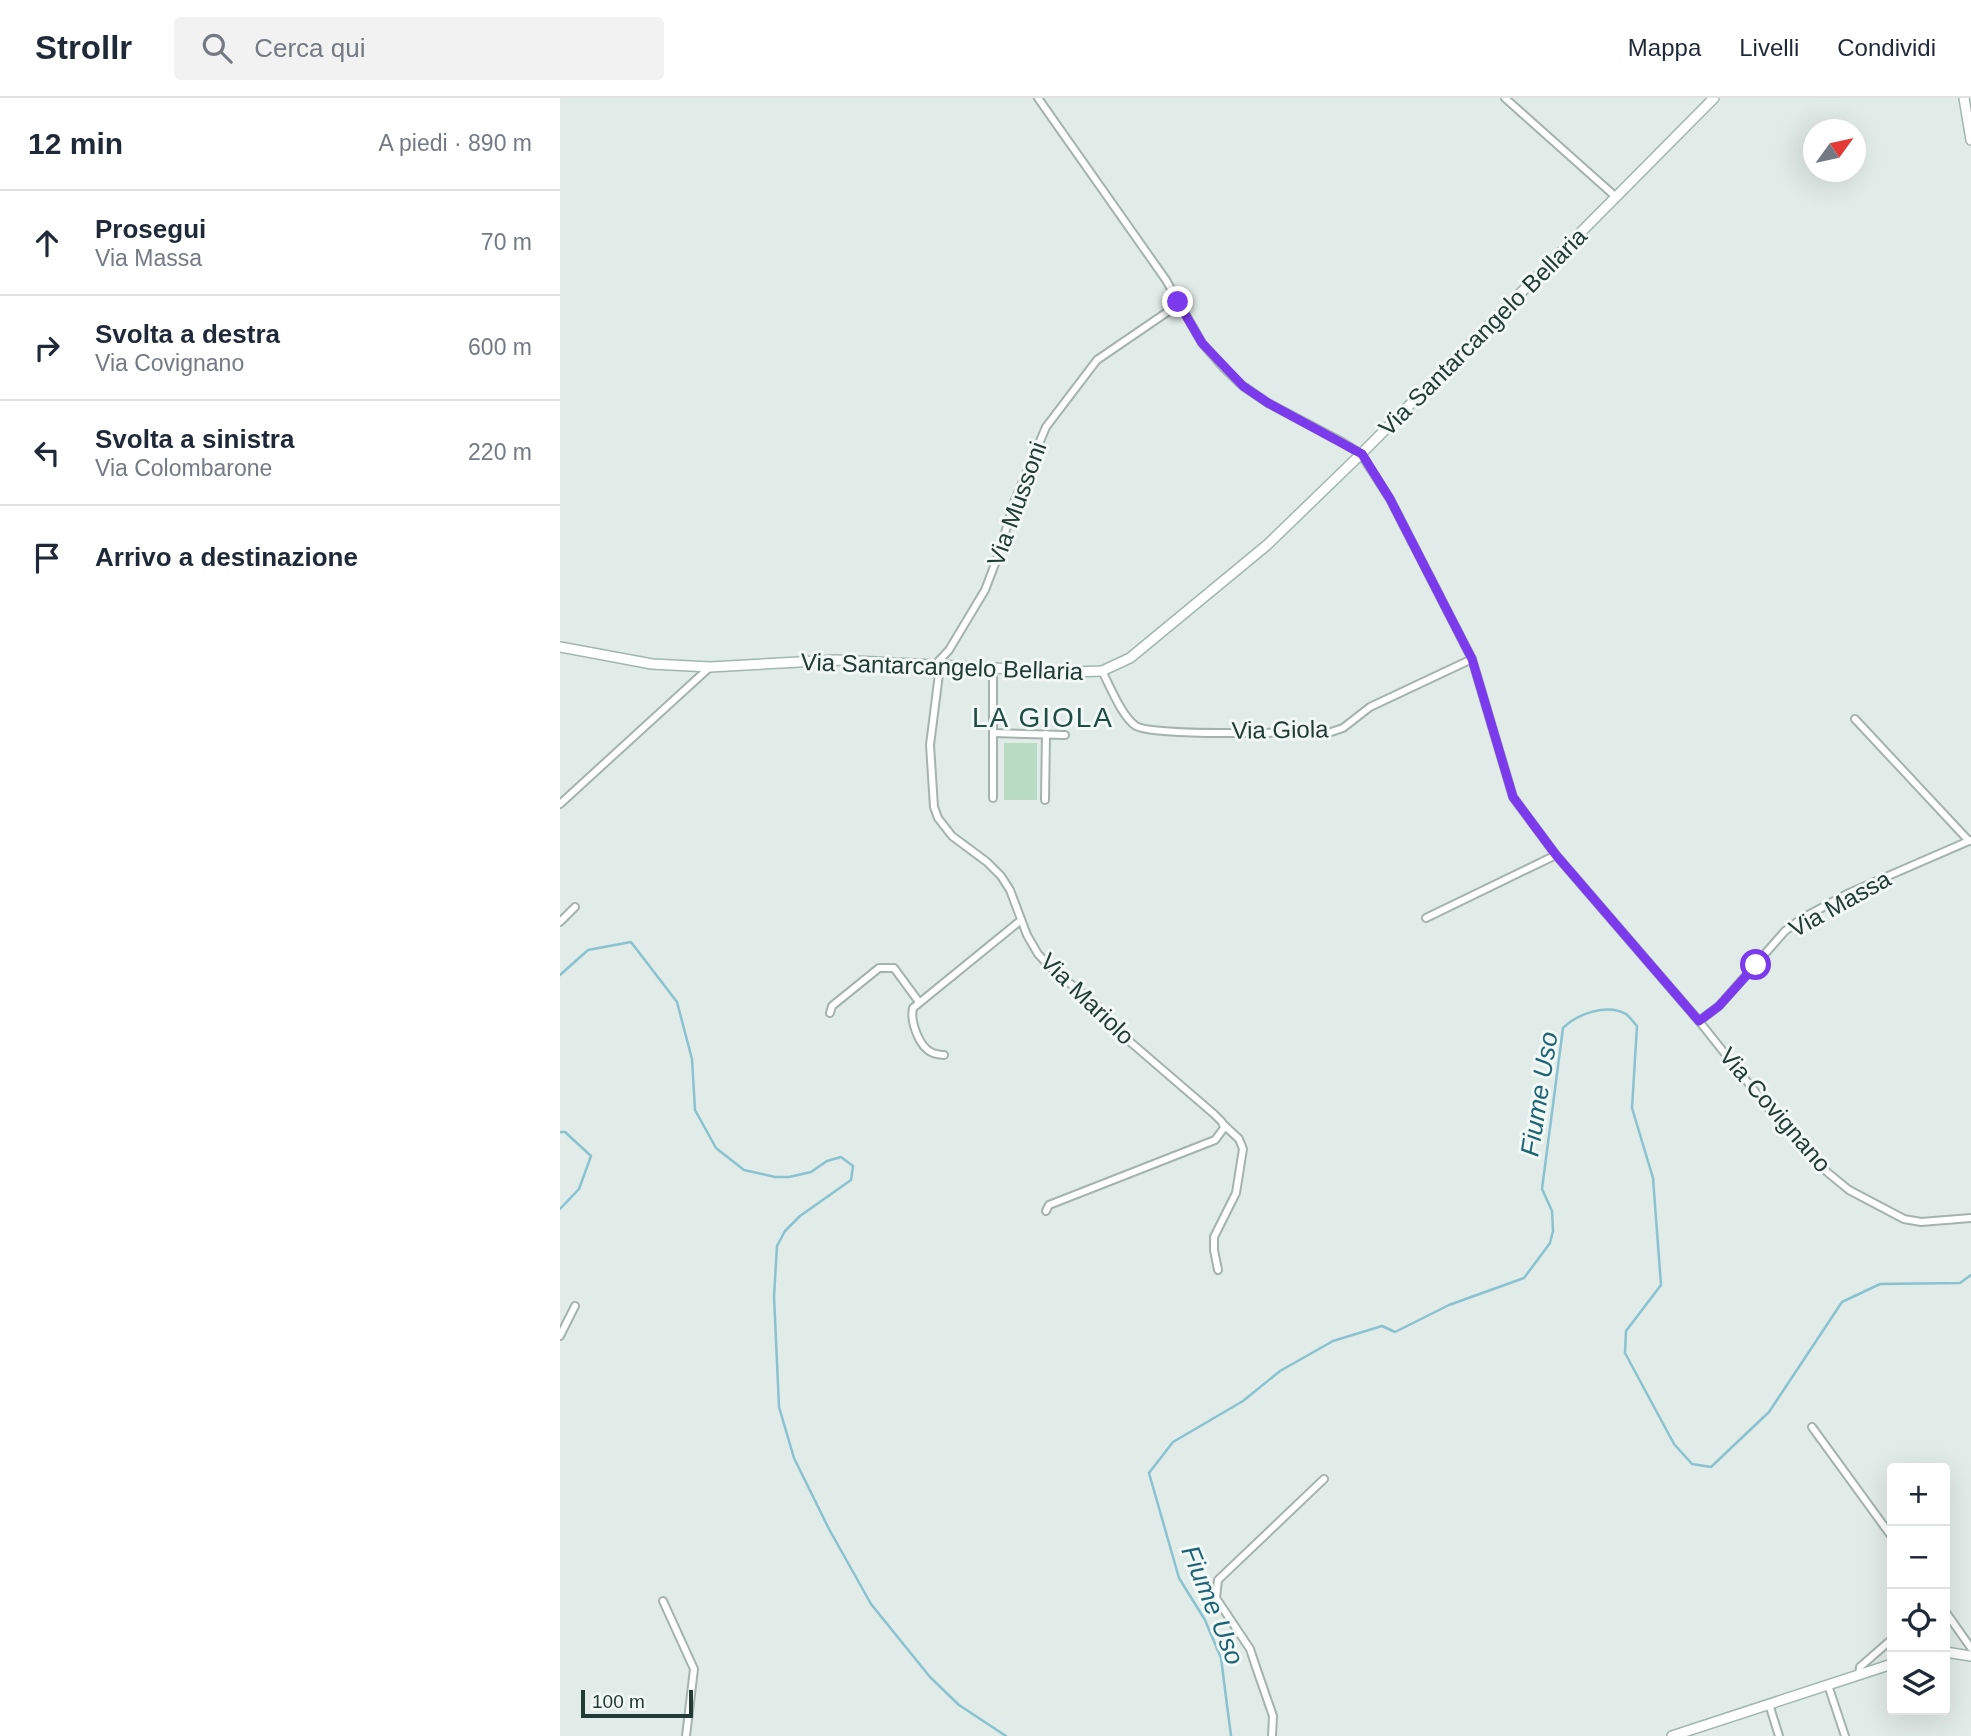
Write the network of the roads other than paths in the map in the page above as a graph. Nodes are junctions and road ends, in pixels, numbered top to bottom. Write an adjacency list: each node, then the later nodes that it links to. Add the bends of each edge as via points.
1 (1038, 98): 7 (street)
2 (1505, 98): 6 (street)
3 (1714, 98): 6 (street, Via Santarcangelo Bellaria)
4 (1964, 98): 5 (street)
5 (1971, 140)
6 (1616, 197): 8 (street, Via Santarcangelo Bellaria)
7 (1179, 304): 8 (street, via 1202,343 1243,386); 11 (street, Via Mussoni, via 1097,360 1046,427 985,590)
8 (1362, 454): 10 (street, Via Covignano); 14 (street, Via Santarcangelo Bellaria, via 1267,545 1130,658)
9 (560, 647): 12 (street, Via Santarcangelo Bellaria, via 652,664)
10 (1472, 659): 14 (street, Via Giola, via 1370,707 1331,732 1138,727); 23 (street, Via Covignano, via 1513,797)
11 (937, 665): 12 (street, Via Santarcangelo Bellaria, via 836,660); 13 (street, Via Santarcangelo Bellaria); 26 (street, Via Mariolo, via 930,745 934,807 945,828 1001,876)
12 (710, 667): 21 (street)
13 (993, 668): 14 (street, Via Santarcangelo Bellaria); 16 (street)
14 (1102, 671)
15 (1855, 719): 22 (street, Via Massa)
16 (993, 733): 17 (street); 19 (street)
17 (1046, 734): 18 (street); 20 (street)
18 (1065, 735)
19 (993, 798)
20 (1045, 800)
21 (560, 804)
22 (1970, 840): 30 (street, Via Massa, via 1801,919 1719,1006)
23 (1556, 855): 25 (street); 30 (street, Via Covignano)
24 (575, 907): 27 (street)
25 (1426, 918)
26 (1020, 921): 28 (street); 32 (street, Via Mariolo, via 1038,954 1055,972)
27 (560, 922)
28 (919, 1002): 29 (street, via 894,968 879,968 832,1006); 31 (street, via 911,1016 915,1029 926,1049)
29 (830, 1013)
30 (1699, 1021): 34 (street, Via Covignano, via 1773,1114 1849,1190 1904,1219)
31 (944, 1055)
32 (1222, 1122): 33 (street, via 1224,1128 1215,1140 1049,1205); 35 (street, Via Mariolo, via 1243,1149 1236,1194 1214,1237)
33 (1046, 1211)
34 (1971, 1218)
35 (1218, 1269)
36 (575, 1306): 37 (street)
37 (560, 1336)
38 (1812, 1427): 40 (street)
39 (1324, 1479): 53 (street, via 1218,1580 1216,1598 1250,1649 1264,1688 1273,1716)
40 (1887, 1530)
41 (663, 1601): 52 (street, via 694,1669)
42 (1950, 1618): 44 (street)
43 (1887, 1643): 48 (street, via 1860,1667)
44 (1971, 1648)
45 (1950, 1653): 46 (street)
46 (1971, 1657)
47 (1887, 1666): 48 (street)
48 (1859, 1675): 49 (street)
49 (1828, 1685): 50 (street); 56 (street)
50 (1769, 1704): 51 (street); 55 (street)
51 (1704, 1731): 54 (street)
52 (686, 1736)
53 (1272, 1736)
54 (1672, 1736)
55 (1779, 1736)
56 (1845, 1736)

